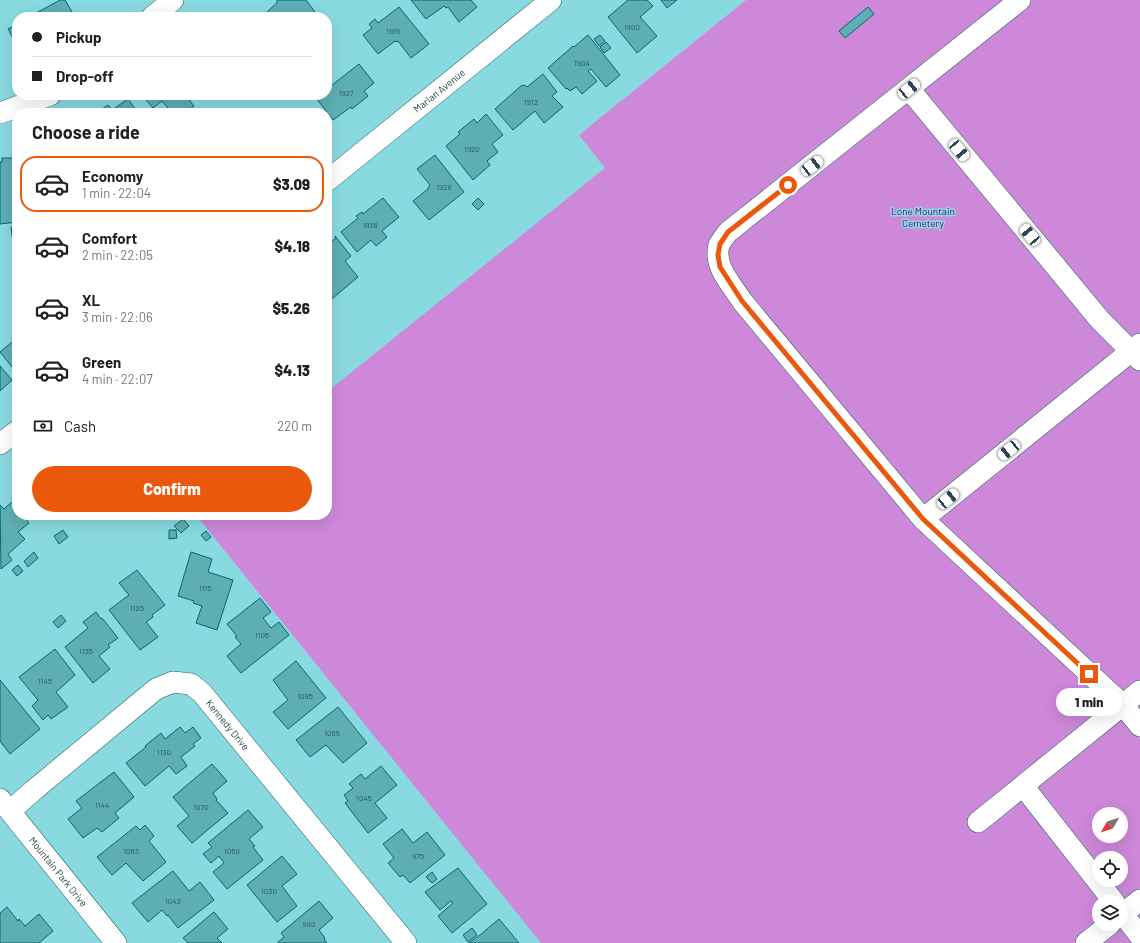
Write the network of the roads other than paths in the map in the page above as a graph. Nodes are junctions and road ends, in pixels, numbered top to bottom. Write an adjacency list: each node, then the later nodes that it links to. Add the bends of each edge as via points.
1 (551, 0): 8 (street, Marian Avenue)
2 (1020, 0): 3 (street)
3 (909, 89): 9 (street, via 1100,320); 12 (street, via 728,232 720,244 718,255 720,267 742,301)
4 (36, 100): 5 (street)
5 (14, 108)
6 (12, 109): 7 (street)
7 (0, 113)
8 (332, 176)
9 (1137, 351): 12 (street)
10 (12, 434): 11 (street)
11 (0, 444)
12 (923, 519): 14 (street)
13 (1140, 691): 14 (street)
14 (1123, 705): 15 (street); 16 (street)
15 (1140, 726)
16 (1023, 786): 18 (street); 19 (street)
17 (5, 805): 25 (street, Mountain Park Drive); 26 (street, Kennedy Drive, via 34,790 156,689 173,682 191,684 202,693)
18 (978, 822)
19 (1105, 895)
20 (1140, 900): 21 (street)
21 (1128, 907)
22 (1128, 923): 24 (street)
23 (1099, 931): 27 (street)
24 (1140, 936)
25 (116, 943)
26 (406, 943)
27 (1086, 943)

